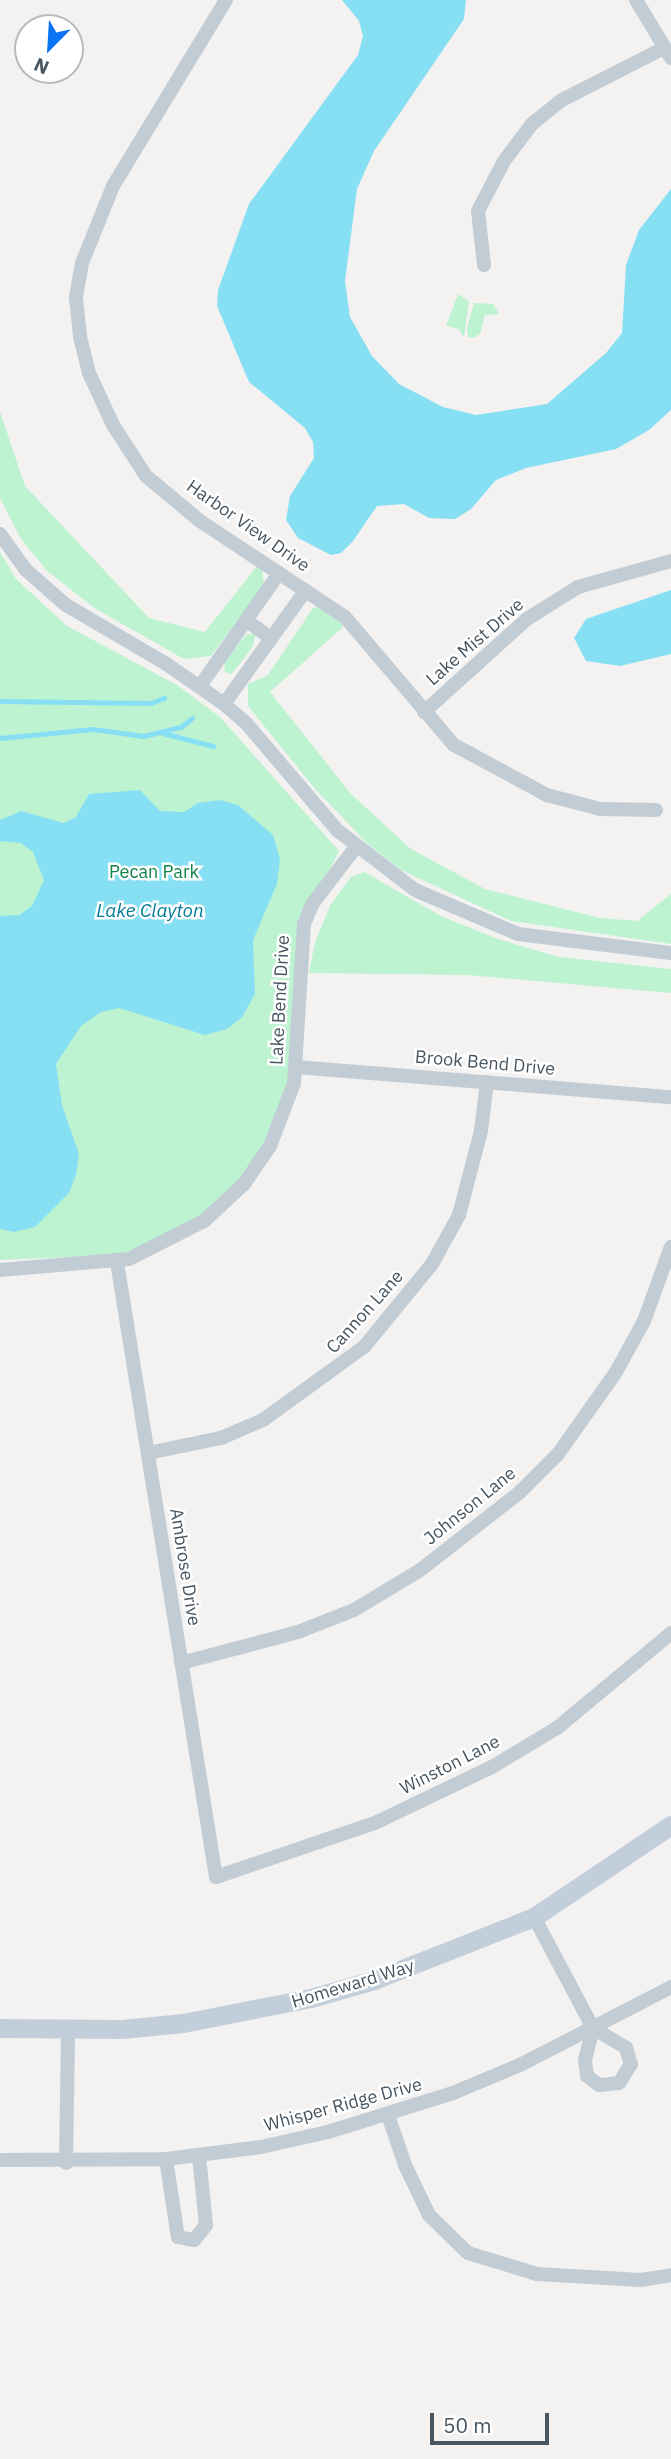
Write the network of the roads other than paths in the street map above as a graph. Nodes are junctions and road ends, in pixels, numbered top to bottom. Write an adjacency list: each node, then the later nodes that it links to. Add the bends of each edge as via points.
1 (226, 0): 7 (street, Harbor View Drive, via 113,186 82,263 76,298 89,373 113,425 146,476 200,521)
2 (636, 0): 3 (street)
3 (668, 53): 4 (street, via 560,101 532,124 504,161 478,211)
4 (484, 265)
5 (0, 534): 11 (street, via 26,570 66,605)
6 (671, 561): 13 (street, Lake Mist Drive, via 578,587 527,619)
7 (279, 573): 8 (street, Harbor View Drive); 9 (street)
8 (306, 590): 10 (street); 13 (street, Harbor View Drive, via 345,618)
9 (246, 620): 10 (street); 11 (street)
10 (271, 638): 12 (street)
11 (200, 686): 12 (street)
12 (225, 704): 15 (street)
13 (424, 712): 14 (street, Harbor View Drive, via 454,745 547,795 600,809)
14 (656, 810)
15 (355, 848): 16 (street, via 415,890 484,923 536,938); 17 (street, Lake Bend Drive, via 313,903 304,924 298,961)
16 (671, 953)
17 (296, 1067): 18 (street, Brook Bend Drive); 21 (street, Lake Bend Drive, via 284,1114 244,1184 177,1239)
18 (487, 1082): 19 (street, Brook Bend Drive); 23 (street, Cannon Lane, via 481,1132 459,1215 432,1264 364,1346 263,1420 221,1438)
19 (671, 1097)
20 (671, 1247): 25 (street, Johnson Lane, via 644,1321 616,1372 558,1454 520,1492 419,1571 354,1610 298,1632)
21 (117, 1262): 22 (street, Lake Bend Drive); 23 (street, Ambrose Drive)
22 (0, 1270)
23 (148, 1453): 25 (street, Ambrose Drive)
24 (671, 1633): 27 (street, Winston Lane, via 557,1728 492,1768 375,1823)
25 (181, 1663): 27 (street, Ambrose Drive)
26 (671, 1825): 28 (street, Homeward Way)
27 (216, 1877)
28 (534, 1917): 31 (street); 32 (street, Homeward Way, via 420,1964 311,1998 183,2023)
29 (671, 1986): 31 (street, Whisper Ridge Drive)
30 (0, 2028): 32 (street, Homeward Way)
31 (593, 2028): 33 (street, Whisper Ridge Drive, via 510,2069)
32 (68, 2030): 37 (street)
33 (388, 2115): 34 (street, Whisper Ridge Drive, via 261,2147); 38 (street, via 408,2174 429,2215 468,2253 537,2274 641,2280)
34 (199, 2156): 35 (street, Whisper Ridge Drive); 35 (street, via 206,2225 194,2240 177,2237)
35 (166, 2159): 37 (street, Whisper Ridge Drive)
36 (0, 2160): 37 (street, Whisper Ridge Drive)
37 (66, 2163)
38 (671, 2275)

